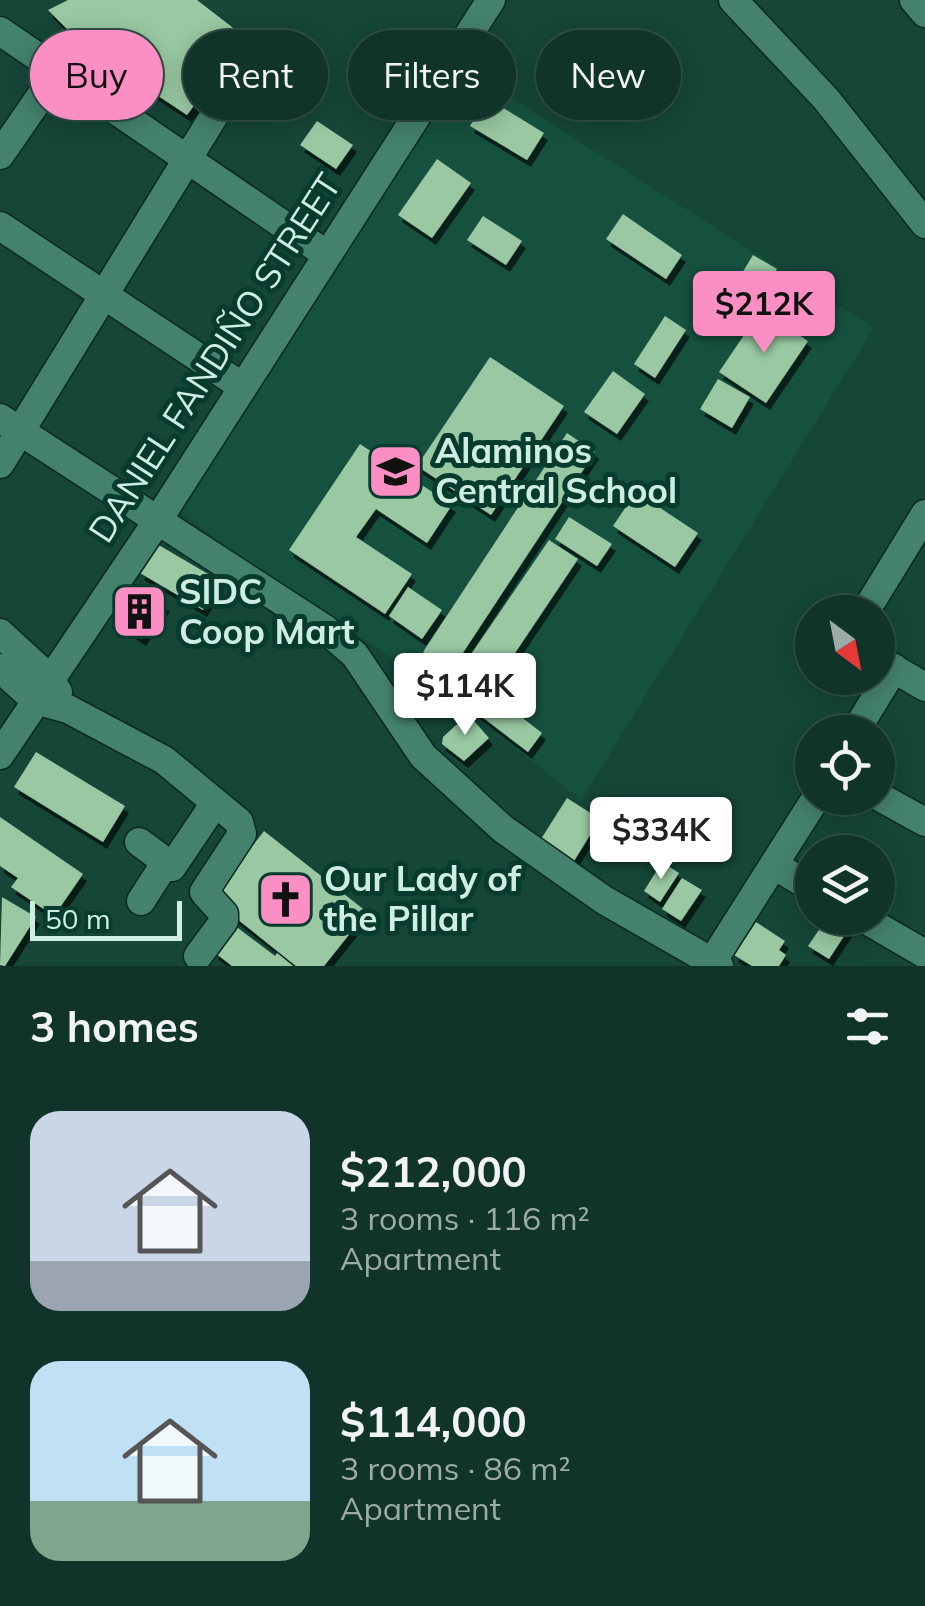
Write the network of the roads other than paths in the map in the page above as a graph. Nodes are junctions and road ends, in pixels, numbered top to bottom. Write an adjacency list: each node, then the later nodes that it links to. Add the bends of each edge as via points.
1 (492, 0): 14 (street, DANIEL FANDIÑO STREET)
2 (732, 0): 12 (street, via 826,99)
3 (914, 0): 4 (street)
4 (925, 13)
5 (0, 31): 6 (street)
6 (30, 52)
7 (30, 112): 10 (street)
8 (134, 120): 11 (street)
9 (211, 120): 11 (street)
10 (0, 156)
11 (189, 156): 14 (street); 15 (street)
12 (925, 224)
13 (0, 226): 15 (street)
14 (326, 254): 16 (street, DANIEL FANDIÑO STREET)
15 (102, 294): 16 (street); 17 (street)
16 (243, 388): 20 (street, DANIEL FANDIÑO STREET)
17 (11, 425): 18 (street); 20 (street)
18 (0, 464)
19 (925, 514): 21 (street)
20 (156, 523): 27 (street, DANIEL FANDIÑO STREET); 42 (street, via 355,654 423,756 503,829 604,900)
21 (916, 549): 22 (street)
22 (879, 595)
23 (0, 633): 27 (street)
24 (0, 668): 27 (street)
25 (895, 669): 26 (street)
26 (925, 687)
27 (42, 689): 28 (street, DANIEL FANDIÑO STREET); 29 (street, via 164,760)
28 (0, 756)
29 (215, 803): 34 (street); 37 (street, via 242,834)
30 (895, 805): 32 (street)
31 (805, 815): 35 (street)
32 (925, 822)
33 (139, 842): 34 (street)
34 (169, 865): 37 (street); 38 (street)
35 (774, 865): 36 (street); 42 (street)
36 (795, 878)
37 (204, 892): 41 (street, via 224,921)
38 (140, 901)
39 (892, 935): 40 (street)
40 (925, 954)
41 (198, 956)
42 (716, 964)

